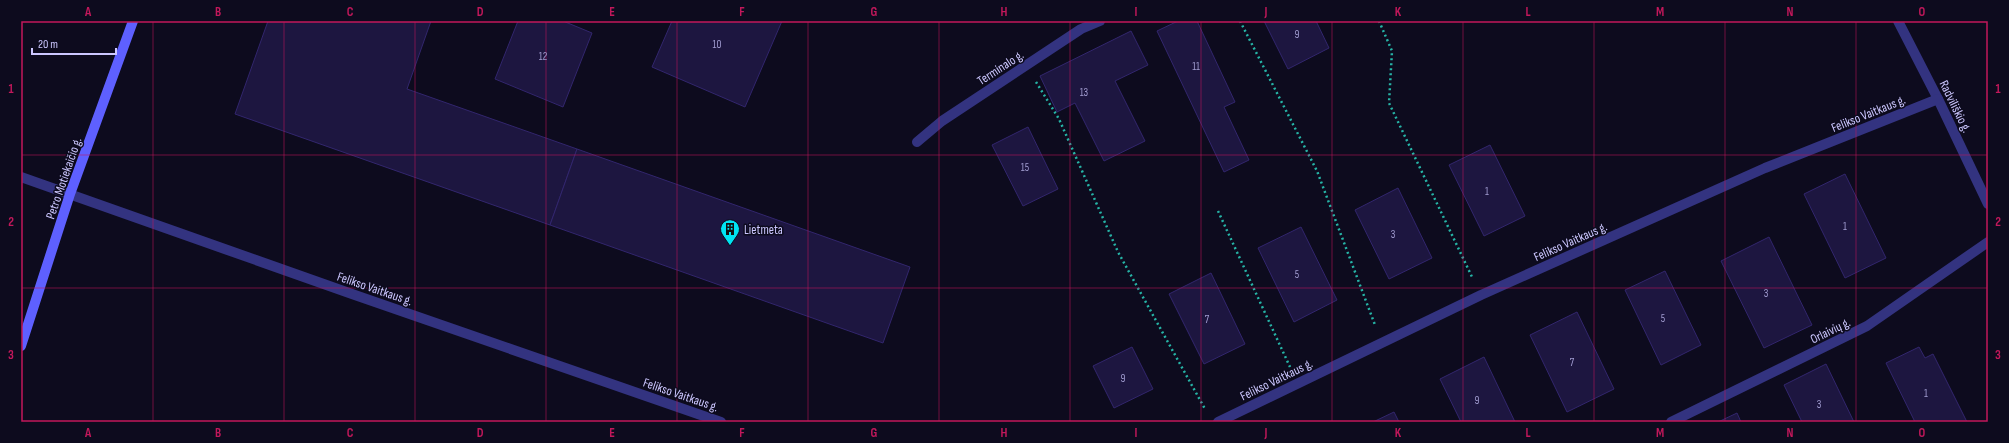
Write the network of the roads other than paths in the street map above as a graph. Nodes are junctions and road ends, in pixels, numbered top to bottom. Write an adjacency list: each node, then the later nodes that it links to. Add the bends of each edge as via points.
1 (134, 21): 7 (main road, Petro Motiekaičio g.)
2 (1100, 21): 5 (street, Terminalo g., via 1082,29 942,121)
3 (1898, 21): 4 (street, Radviliškio g.)
4 (1938, 99): 8 (street, Radviliškio g.); 12 (street, Felikso Vaitkaus g., via 1765,168 1480,295)
5 (917, 142)
6 (21, 177): 7 (street, Felikso Vaitkaus g.)
7 (70, 194): 10 (main road, Petro Motiekaičio g.); 11 (street, Felikso Vaitkaus g.)
8 (1988, 204)
9 (1988, 242): 13 (street, Orlaivių g., via 1867,326)
10 (21, 346)
11 (721, 422)
12 (1218, 422)
13 (1671, 422)

